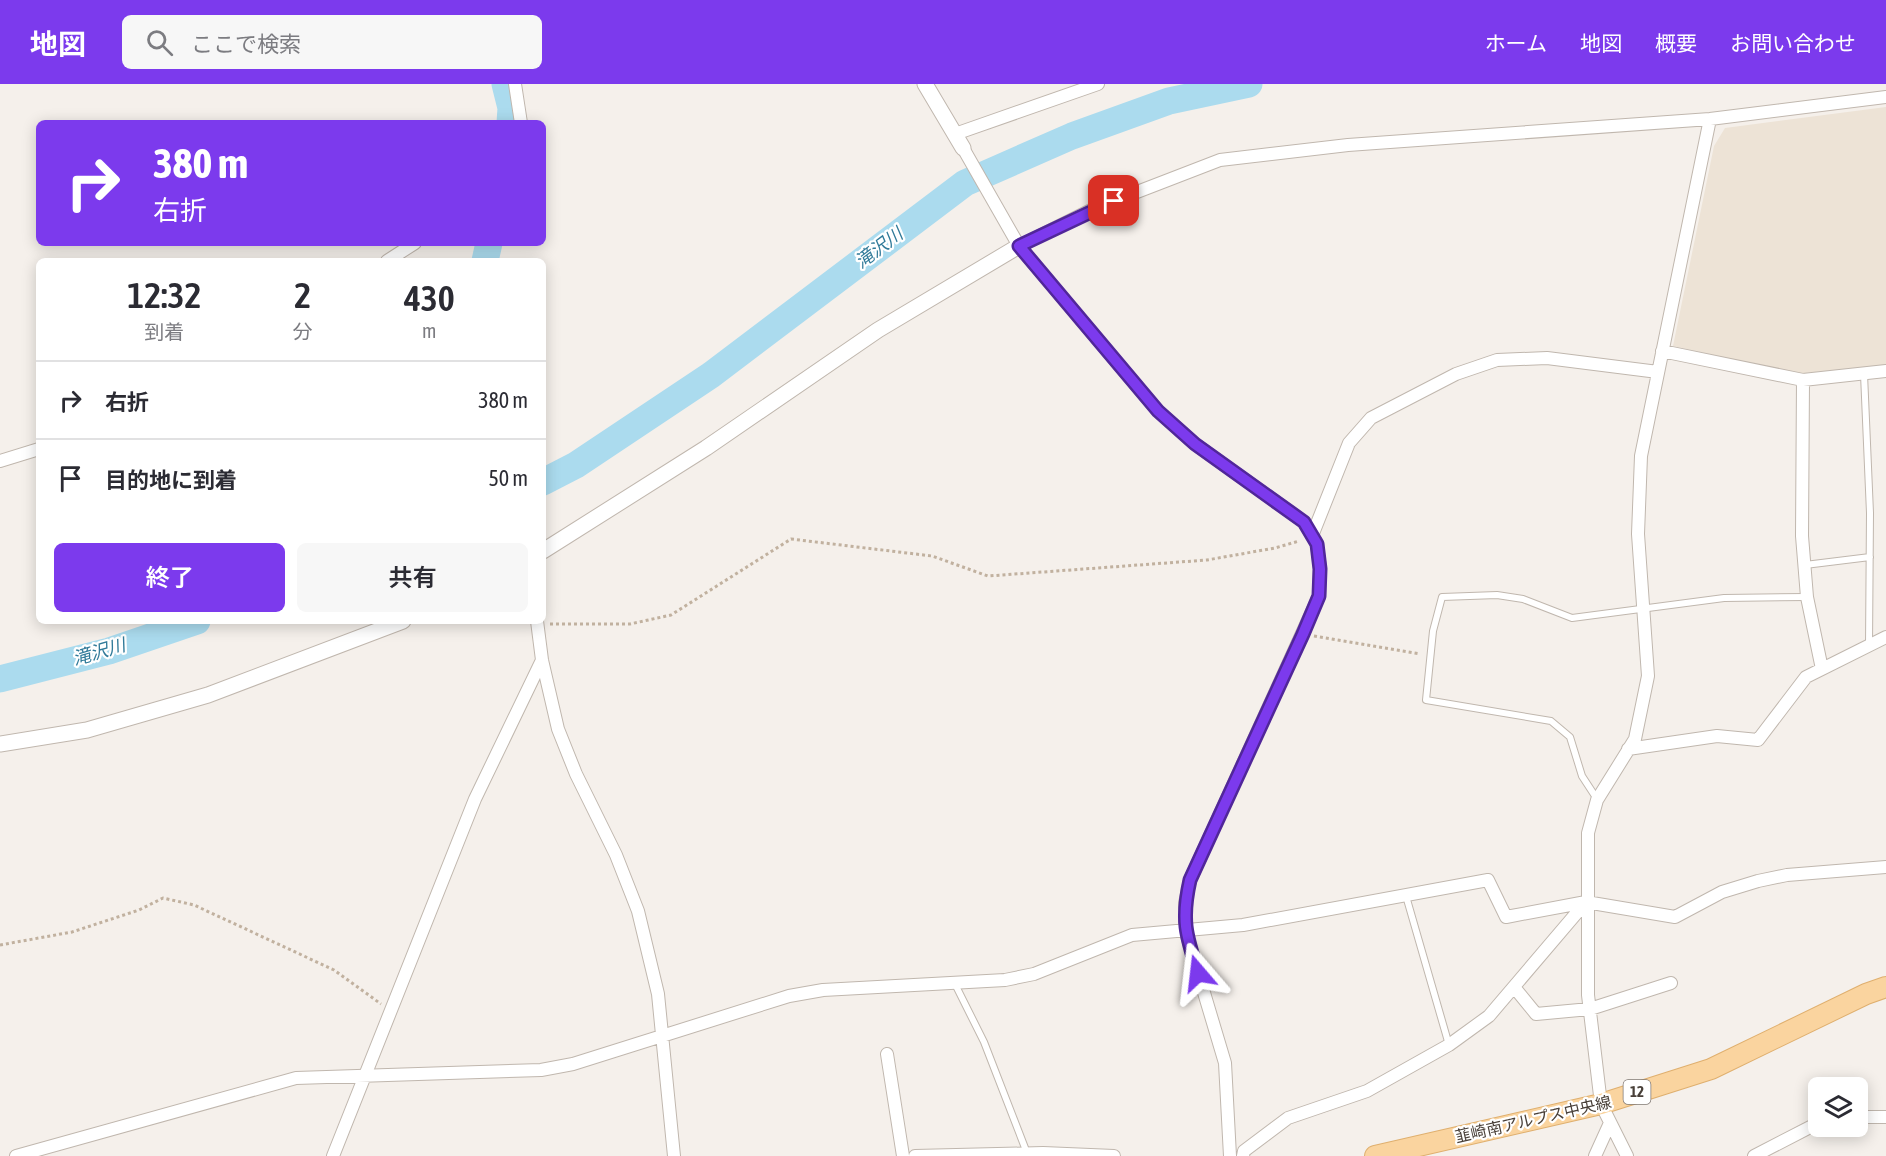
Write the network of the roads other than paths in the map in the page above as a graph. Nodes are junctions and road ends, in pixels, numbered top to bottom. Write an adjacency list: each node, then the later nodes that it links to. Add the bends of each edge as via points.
1 (514, 84): 6 (street)
2 (925, 84): 7 (street)
3 (1098, 84): 7 (street)
4 (1886, 97): 5 (street)
5 (1710, 119): 10 (street, via 1348,145 1220,160 1093,209); 12 (street)
6 (520, 120)
7 (955, 134): 8 (street)
8 (963, 148): 10 (street)
9 (410, 246): 11 (street)
10 (1019, 246): 19 (street, via 1158,411 1195,444 1304,522); 20 (street, via 878,330 706,448)
11 (392, 258)
12 (1662, 351): 14 (street); 16 (street)
13 (1886, 371): 15 (street)
14 (1658, 372): 19 (street, via 1547,358 1497,360 1456,374 1371,418 1349,442); 24 (street, via 1641,456 1638,534)
15 (1864, 374): 16 (street); 21 (lane)
16 (1803, 380): 22 (street)
17 (36, 450): 18 (street)
18 (0, 461)
19 (1312, 536): 37 (street, via 1320,569 1319,596 1190,880)
20 (546, 549)
21 (1870, 557): 22 (lane); 28 (lane)
22 (1804, 565): 23 (street)
23 (1806, 597): 24 (lane, via 1724,598); 30 (street)
24 (1643, 609): 32 (street, via 1648,676 1635,739); 33 (lane, via 1572,618 1523,599 1497,595 1442,597 1432,630 1426,700 1551,721 1570,737 1582,776)
25 (395, 624): 31 (street, via 208,695 87,730)
26 (538, 624): 29 (street)
27 (1886, 637): 28 (street)
28 (1869, 645): 30 (street)
29 (542, 660): 43 (street, via 558,729 638,911); 46 (street, via 475,799)
30 (1822, 669): 32 (street, via 1806,677 1758,740 1717,736)
31 (0, 744)
32 (1628, 749): 33 (street)
33 (1597, 800): 36 (street, via 1588,833)
34 (1886, 867): 36 (street, via 1787,874 1722,892 1675,917)
35 (1406, 896): 36 (street, via 1488,880 1506,917); 37 (street, via 1243,925); 44 (lane)
36 (1586, 902): 40 (street); 42 (street)
37 (1185, 929): 39 (street, via 1132,935 1034,974); 59 (street, via 1226,1063)
38 (1671, 983): 42 (street)
39 (955, 984): 43 (street, via 823,990 789,996); 52 (lane, via 988,1052)
40 (1514, 987): 42 (street, via 1536,1014); 44 (street, via 1489,1016)
41 (1886, 987): 47 (main road, 韮崎南アルプス中央線 / 12, via 1711,1069)
42 (1590, 1009): 47 (street)
43 (664, 1035): 46 (street, via 541,1070); 55 (street)
44 (1449, 1045): 60 (street, via 1367,1090 1288,1118 1244,1151)
45 (887, 1054): 56 (street)
46 (367, 1075): 53 (street, via 296,1078); 54 (street)
47 (1601, 1104): 50 (street); 61 (main road, 韮崎南アルプス中央線 / 12)
48 (1868, 1117): 49 (street)
49 (1886, 1117)
50 (1610, 1123): 62 (street); 63 (street)
51 (1808, 1128): 64 (street)
52 (1024, 1154): 57 (street); 58 (street)
53 (16, 1156)
54 (333, 1156)
55 (674, 1156)
56 (903, 1156)
57 (915, 1156)
58 (1114, 1156)
59 (1230, 1156)
60 (1243, 1156)
61 (1375, 1156)
62 (1595, 1156)
63 (1627, 1156)
64 (1754, 1156)

